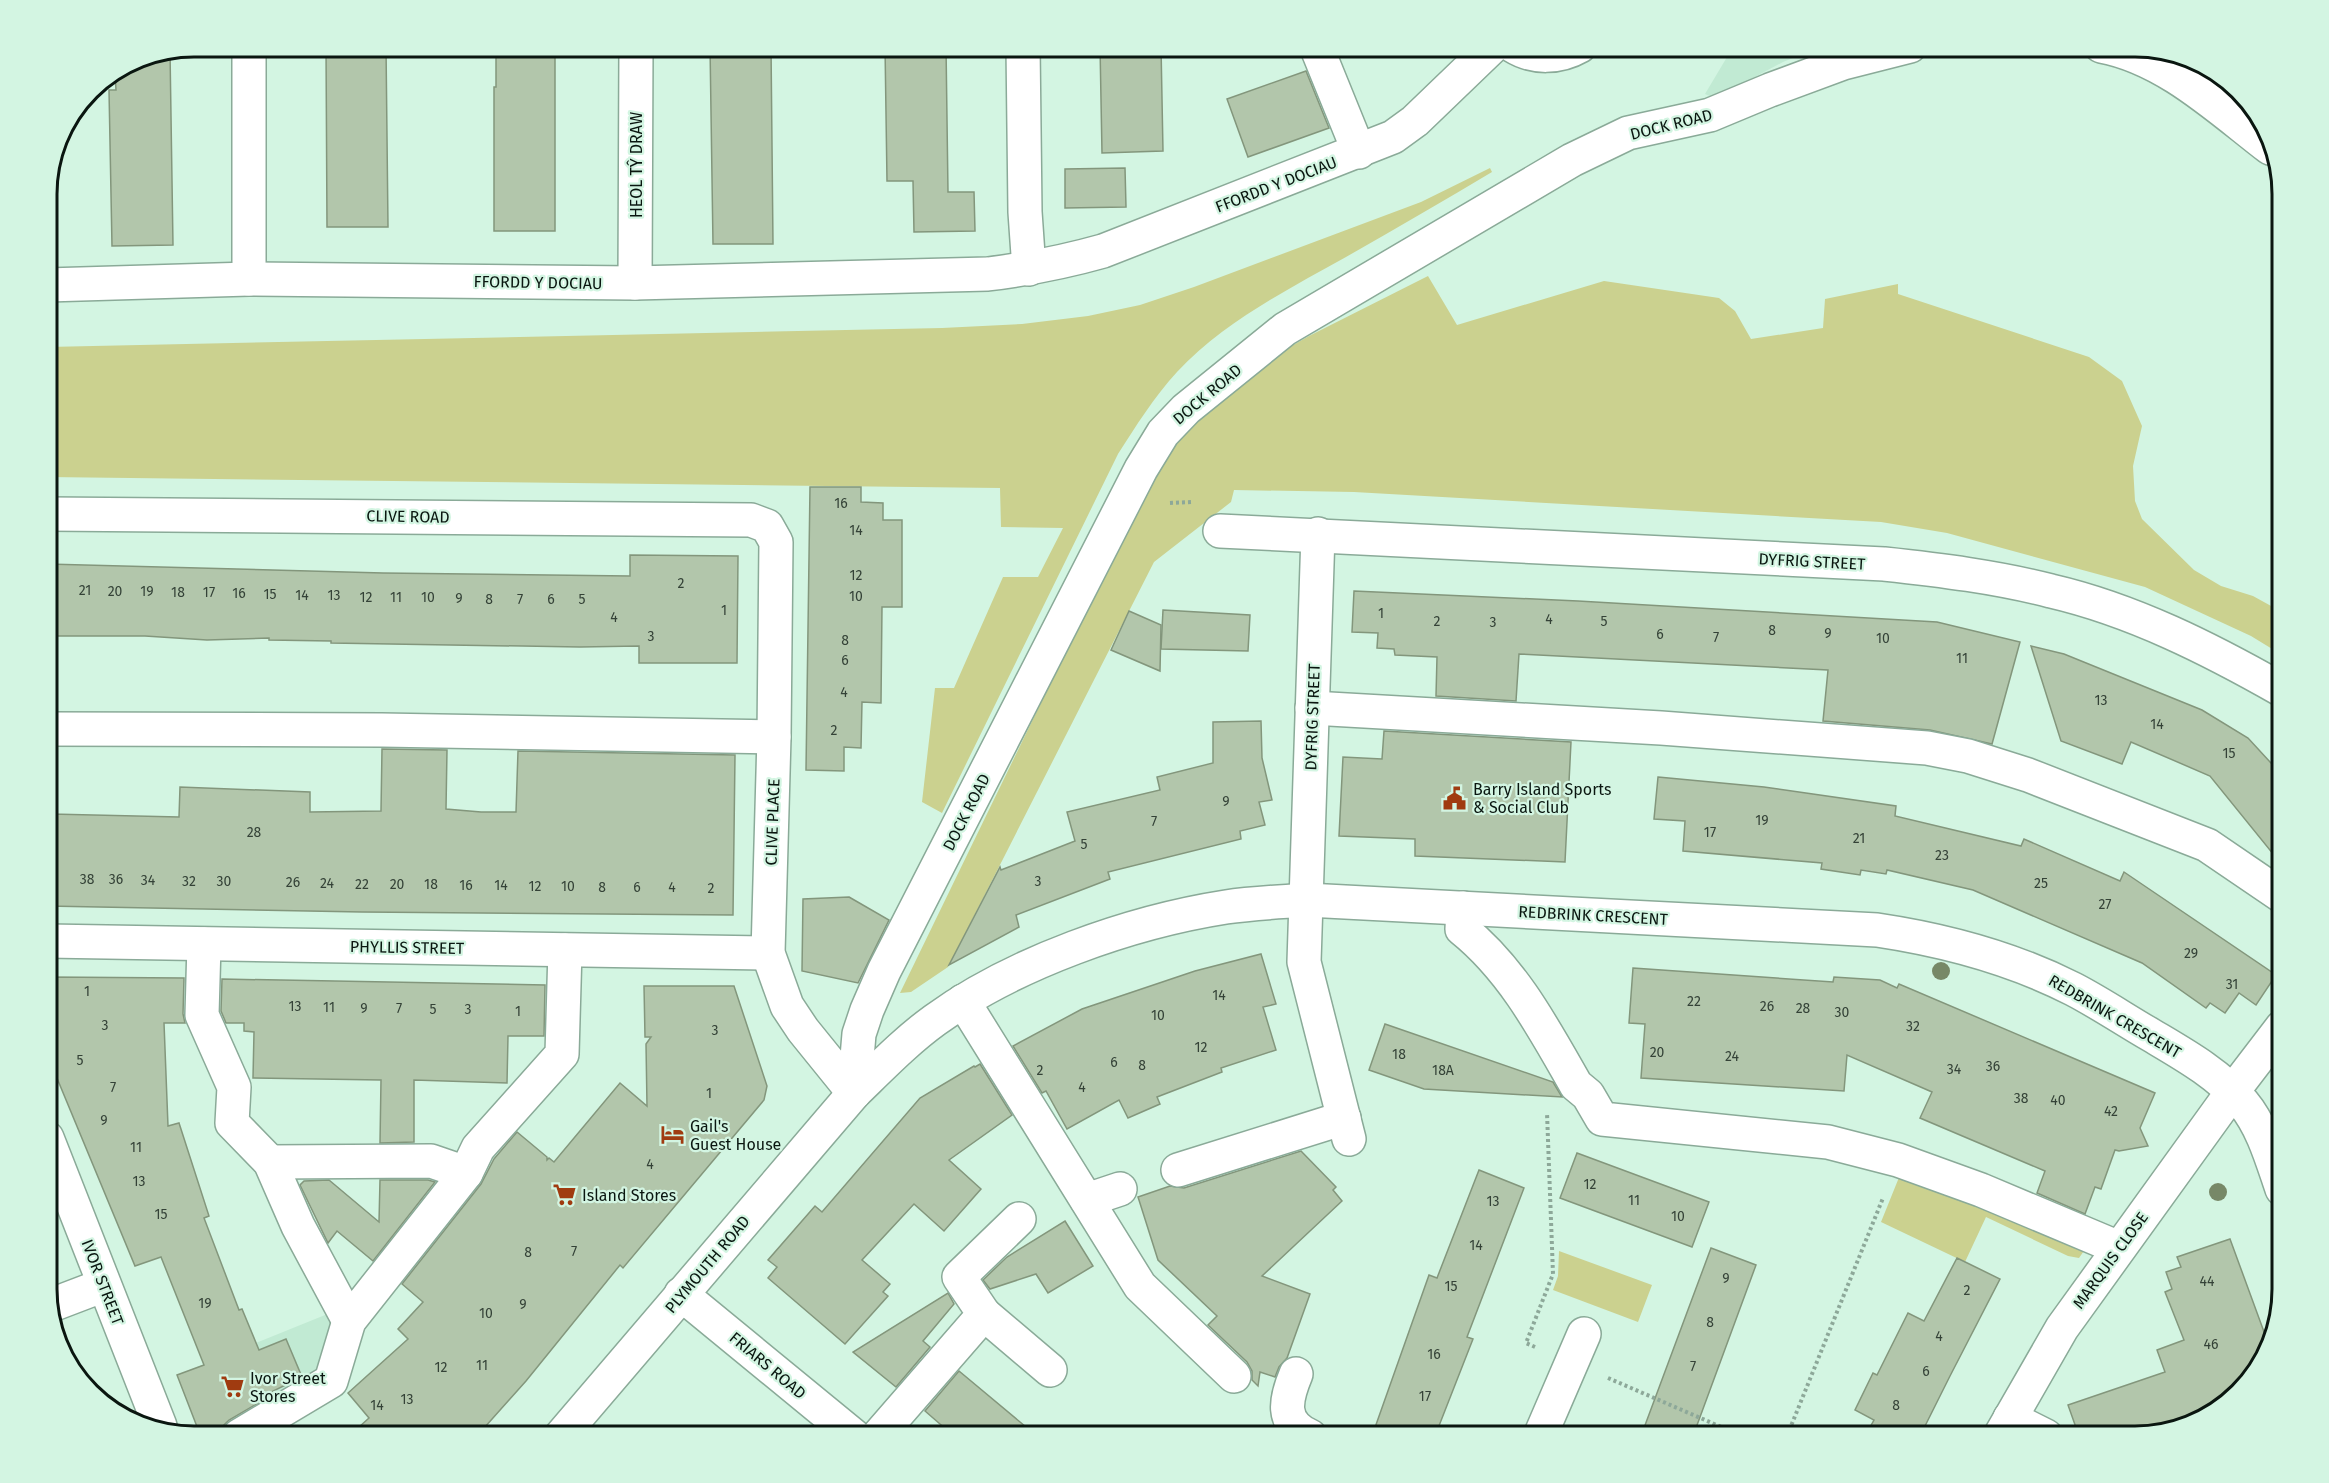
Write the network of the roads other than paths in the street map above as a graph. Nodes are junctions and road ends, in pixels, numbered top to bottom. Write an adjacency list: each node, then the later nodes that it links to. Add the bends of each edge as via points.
1 (249, 57): 11 (street)
2 (636, 57): 12 (street, HEOL TŶ DRAW)
3 (1023, 57): 10 (street)
4 (1320, 57): 9 (street)
5 (1482, 57): 9 (street, FFORDD Y DOCIAU, via 1415,121 1393,137)
6 (1867, 57): 32 (street, DOCK ROAD, via 1770,90 1710,116 1628,133 1572,160 1285,329 1186,409 1163,434 1141,469 875,990 859,1034)
7 (2138, 57): 8 (street, via 2181,81)
8 (2262, 142)
9 (1359, 152): 10 (street, FFORDD Y DOCIAU, via 1103,251)
10 (1029, 269): 12 (street, FFORDD Y DOCIAU, via 988,274)
11 (249, 279): 12 (street, FFORDD Y DOCIAU); 13 (street, FFORDD Y DOCIAU)
12 (636, 283)
13 (57, 285)
14 (57, 514): 15 (street, CLIVE ROAD, via 751,520)
15 (767, 526): 21 (street, CLIVE PLACE, via 776,542)
16 (1220, 531): 17 (street, DYFRIG STREET)
17 (1318, 534): 18 (street, DYFRIG STREET, via 1884,564 1994,579 2085,600 2145,622); 19 (street, DYFRIG STREET)
18 (2272, 684)
19 (1312, 708): 22 (street, via 1660,728 1937,750 2028,775 2207,845); 23 (street, DYFRIG STREET)
20 (57, 729): 21 (street)
21 (774, 737): 28 (street, CLIVE PLACE)
22 (2272, 889)
23 (1307, 900): 24 (street, REDBRINK CRESCENT); 29 (street, REDBRINK CRESCENT, via 1227,907 1140,926 1052,957); 36 (street, DYFRIG STREET, via 1304,962 1346,1129)
24 (1463, 908): 31 (street, REDBRINK CRESCENT, via 1877,930 1950,944 2034,971 2074,989 2181,1053); 41 (street, via 1462,929 1500,966 1529,1005 1576,1085 1588,1095 1602,1119 1828,1142 1898,1160 1981,1190)
25 (57, 941): 26 (street, PHYLLIS STREET)
26 (204, 944): 27 (street, PHYLLIS STREET); 33 (street, via 202,1015 234,1087 232,1123)
27 (565, 950): 28 (street, PHYLLIS STREET); 37 (street, via 562,1054 478,1148)
28 (768, 953): 32 (street, CLIVE PLACE, via 787,1006)
29 (963, 1001): 32 (street, REDBRINK CRESCENT, via 906,1042); 39 (street)
30 (2272, 1041): 31 (street)
31 (2233, 1091): 34 (street, REDBRINK CRESCENT, via 2256,1124); 41 (street, MARQUIS CLOSE)
32 (854, 1093): 43 (street, PLYMOUTH ROAD)
33 (270, 1162): 37 (street, via 431,1161); 46 (street, via 298,1226)
34 (2272, 1163)
35 (57, 1164): 42 (street, IVOR STREET)
36 (1178, 1170)
37 (466, 1173): 46 (street)
38 (1120, 1189): 39 (street)
39 (1087, 1200): 50 (street, via 1140,1286)
40 (1019, 1219): 45 (street, via 959,1277)
41 (2119, 1248): 58 (street, MARQUIS CLOSE, via 2062,1328)
42 (104, 1285): 44 (street); 51 (street, IVOR STREET)
43 (681, 1294): 53 (street, PLYMOUTH ROAD); 54 (street, FRIARS ROAD)
44 (58, 1303)
45 (984, 1314): 48 (street); 55 (street)
46 (349, 1321): 52 (street, via 331,1381)
47 (1577, 1348): 57 (street)
48 (1050, 1370)
49 (1296, 1374): 56 (street, via 1287,1396 1287,1409)
50 (1234, 1376)
51 (158, 1421)
52 (257, 1426)
53 (570, 1426)
54 (841, 1426)
55 (887, 1426)
56 (1296, 1426)
57 (1545, 1426)
58 (2006, 1426)

